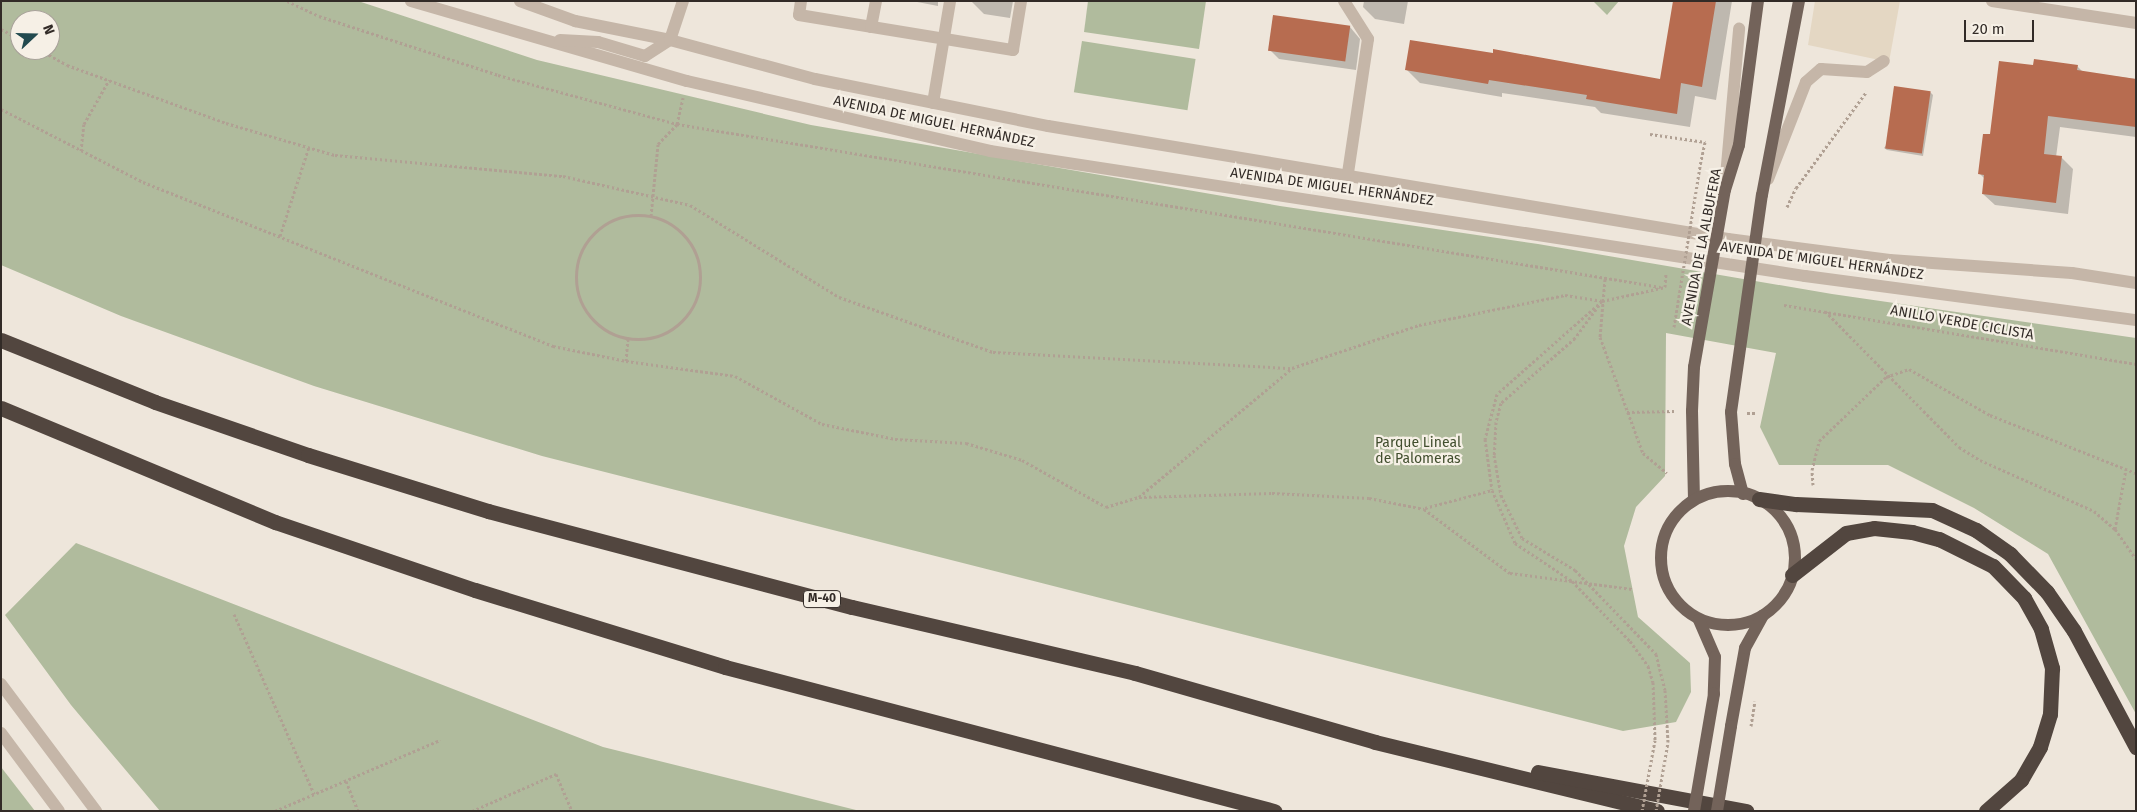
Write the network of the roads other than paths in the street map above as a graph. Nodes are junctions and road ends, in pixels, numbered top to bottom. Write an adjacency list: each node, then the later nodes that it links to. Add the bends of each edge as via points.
1 (411, 1): 15 (street, AVENIDA DE MIGUEL HERNÁNDEZ)
2 (520, 1): 17 (street, AVENIDA DE MIGUEL HERNÁNDEZ, via 575,20)
3 (683, 1): 17 (street)
4 (801, 1): 13 (street, via 799,15)
5 (876, 1): 13 (street)
6 (950, 1): 16 (street)
7 (1021, 1): 16 (street, via 1012,50)
8 (1344, 1): 20 (street, via 1368,39)
9 (1758, 1): 21 (main road, AVENIDA DE LA ALBUFERA, via 1739,145)
10 (1799, 1): 22 (main road)
11 (1992, 1): 12 (street)
12 (2136, 23)
13 (871, 27): 16 (street)
14 (1739, 29): 21 (street)
15 (534, 38): 17 (street, AVENIDA DE MIGUEL HERNÁNDEZ, via 598,42 645,56); 24 (street, AVENIDA DE MIGUEL HERNÁNDEZ, via 686,81 990,152 1805,276)
16 (944, 39): 19 (street)
17 (670, 40): 19 (street, AVENIDA DE MIGUEL HERNÁNDEZ, via 815,79)
18 (1884, 61): 22 (street, via 1867,72 1821,69 1806,82)
19 (933, 103): 20 (street, AVENIDA DE MIGUEL HERNÁNDEZ, via 1048,126)
20 (1348, 173): 23 (street, AVENIDA DE MIGUEL HERNÁNDEZ, via 1728,239 1890,260 2072,273)
21 (1725, 190): 28 (main road, AVENIDA DE LA ALBUFERA, bridge, via 1694,367)
22 (1762, 195): 27 (main road, bridge, via 1731,412 1735,464)
23 (2136, 283)
24 (2136, 320)
25 (1, 340): 35 (highway, M-40, via 173,408 308,455 488,511 852,607 1135,673)
26 (1, 408): 39 (highway, via 275,522 475,590 725,668)
27 (1743, 494): 28 (main road, via 1724,490); 29 (main road)
28 (1694, 499): 32 (main road, via 1674,519 1662,554 1663,575 1672,595)
29 (1759, 500): 30 (main road, via 1786,524 1795,558); 36 (highway, via 1932,510 1976,530 2010,554 2047,592 2074,631)
30 (1792, 575): 31 (main road, via 1777,604); 44 (highway, via 1846,533 1874,528 1939,539 1993,566 2024,598 2042,628 2052,668 2050,714 2040,747 2021,780)
31 (1762, 616): 32 (main road, via 1731,626); 42 (main road, bridge, via 1745,648)
32 (1699, 620): 41 (main road, bridge, via 1715,657 1714,694)
33 (1, 684): 38 (street)
34 (1, 733): 37 (street)
35 (1375, 742): 40 (highway, M-40); 43 (highway)
36 (2136, 747)
37 (58, 811)
38 (96, 811)
39 (1274, 811)
40 (1656, 811)
41 (1694, 811)
42 (1717, 811)
43 (1746, 811)
44 (1986, 811)

